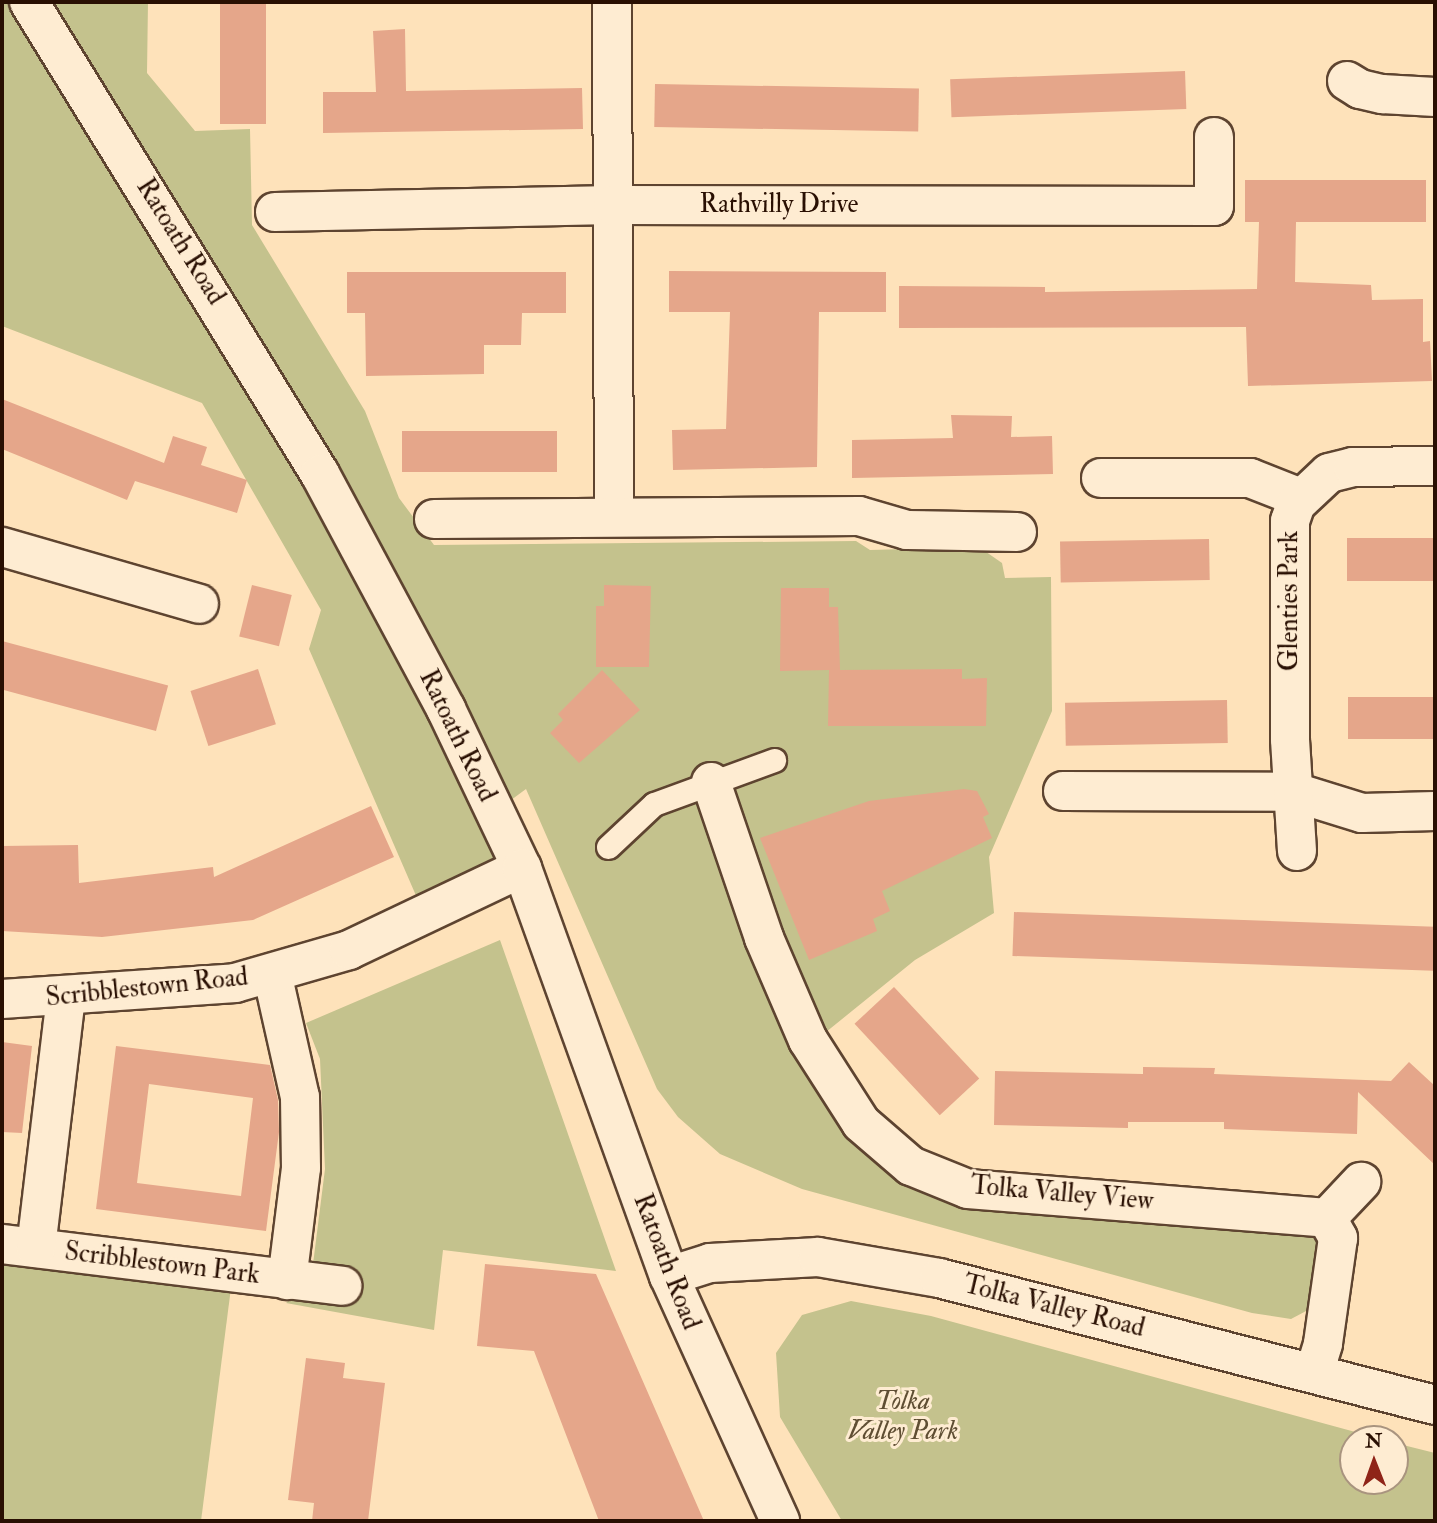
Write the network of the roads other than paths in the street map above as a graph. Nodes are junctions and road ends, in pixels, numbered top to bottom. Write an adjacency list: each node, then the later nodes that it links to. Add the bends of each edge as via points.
1 (29, 2): 23 (street, Ratoath Road, via 320,474 446,709)
2 (612, 2): 6 (street)
3 (1347, 80): 4 (street, via 1360,89 1382,94)
4 (1435, 97)
5 (1214, 137): 6 (street, Rathvilly Drive, via 1214,206)
6 (613, 205): 7 (street, Rathvilly Drive); 11 (street)
7 (275, 212)
8 (1435, 466): 10 (street, Glenties Park, via 1353,467 1329,473)
9 (1101, 478): 10 (street, via 1250,478)
10 (1301, 498): 19 (street, Glenties Park, via 1290,521)
11 (614, 517): 12 (street); 13 (street, via 859,516 907,530)
12 (434, 519)
13 (1017, 533)
14 (2, 547): 15 (street)
15 (199, 604)
16 (774, 760): 17 (lane)
17 (712, 782): 21 (lane, via 654,804); 28 (street, Tolka Valley View, via 764,938 808,1040 861,1123 911,1166 968,1189)
18 (1063, 791): 19 (street)
19 (1294, 792): 20 (street, via 1362,813); 22 (street, Glenties Park)
20 (1435, 811)
21 (608, 847)
22 (1297, 850)
23 (522, 869): 24 (street, Scribblestown Road, via 349,950); 30 (street, Ratoath Road)
24 (272, 973): 25 (street, Scribblestown Road, via 235,984); 31 (street, Scribblestown Park, via 300,1097 301,1168)
25 (66, 998): 26 (street, Scribblestown Road); 29 (street, Scribblestown Park)
26 (2, 999)
27 (1361, 1182): 28 (street)
28 (1327, 1218): 33 (street, via 1338,1238 1323,1344)
29 (19, 1246): 31 (street, Scribblestown Park)
30 (669, 1276): 33 (street, Tolka Valley Road, via 710,1263 818,1257 939,1278); 35 (street, Ratoath Road)
31 (288, 1280): 32 (street, Scribblestown Park)
32 (342, 1286)
33 (1314, 1373): 34 (street, Tolka Valley Road)
34 (1435, 1405)
35 (780, 1521)

